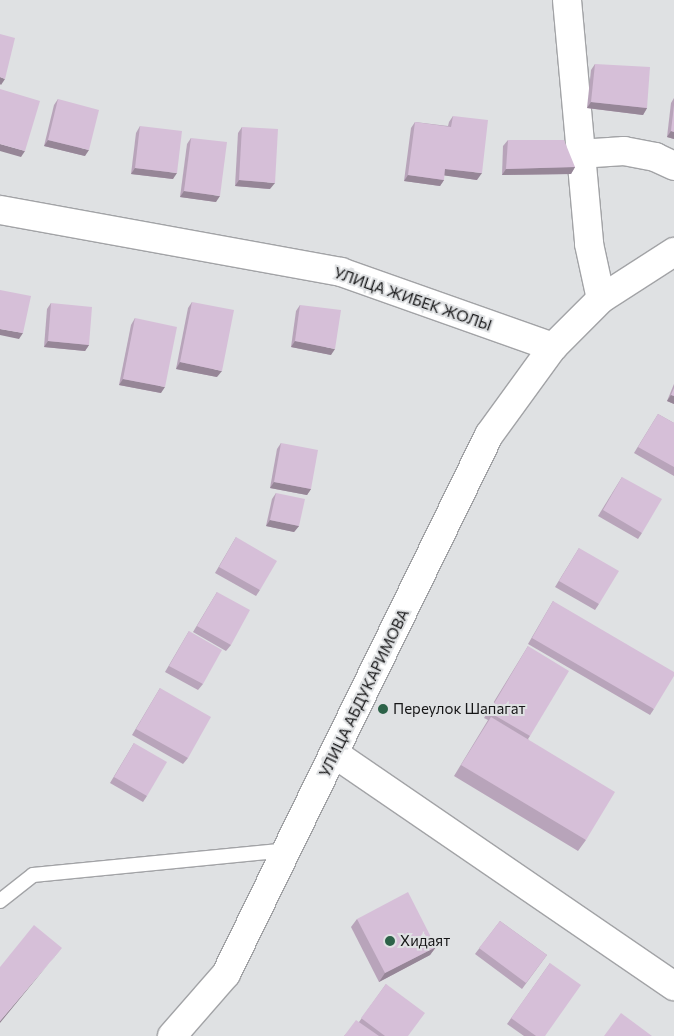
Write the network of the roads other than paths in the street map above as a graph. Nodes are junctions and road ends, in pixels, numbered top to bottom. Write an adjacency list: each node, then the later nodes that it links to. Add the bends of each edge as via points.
1 (567, 0): 2 (street)
2 (579, 154): 3 (street, via 624,151 655,157); 6 (street, via 589,244)
3 (674, 166)
4 (0, 210): 7 (street, УЛИЦА ЖИБЕК ЖОЛЫ, via 341,272)
5 (674, 252): 6 (street)
6 (601, 299): 7 (street)
7 (553, 347): 8 (street, УЛИЦА АБДУКАРИМОВА, via 489,436)
8 (335, 754): 9 (street, УЛИЦА АБДУКАРИМОВА); 11 (street)
9 (287, 850): 10 (lane, via 33,875); 12 (street, УЛИЦА АБДУКАРИМОВА, via 226,974)
10 (0, 901)
11 (674, 986)
12 (172, 1036)

